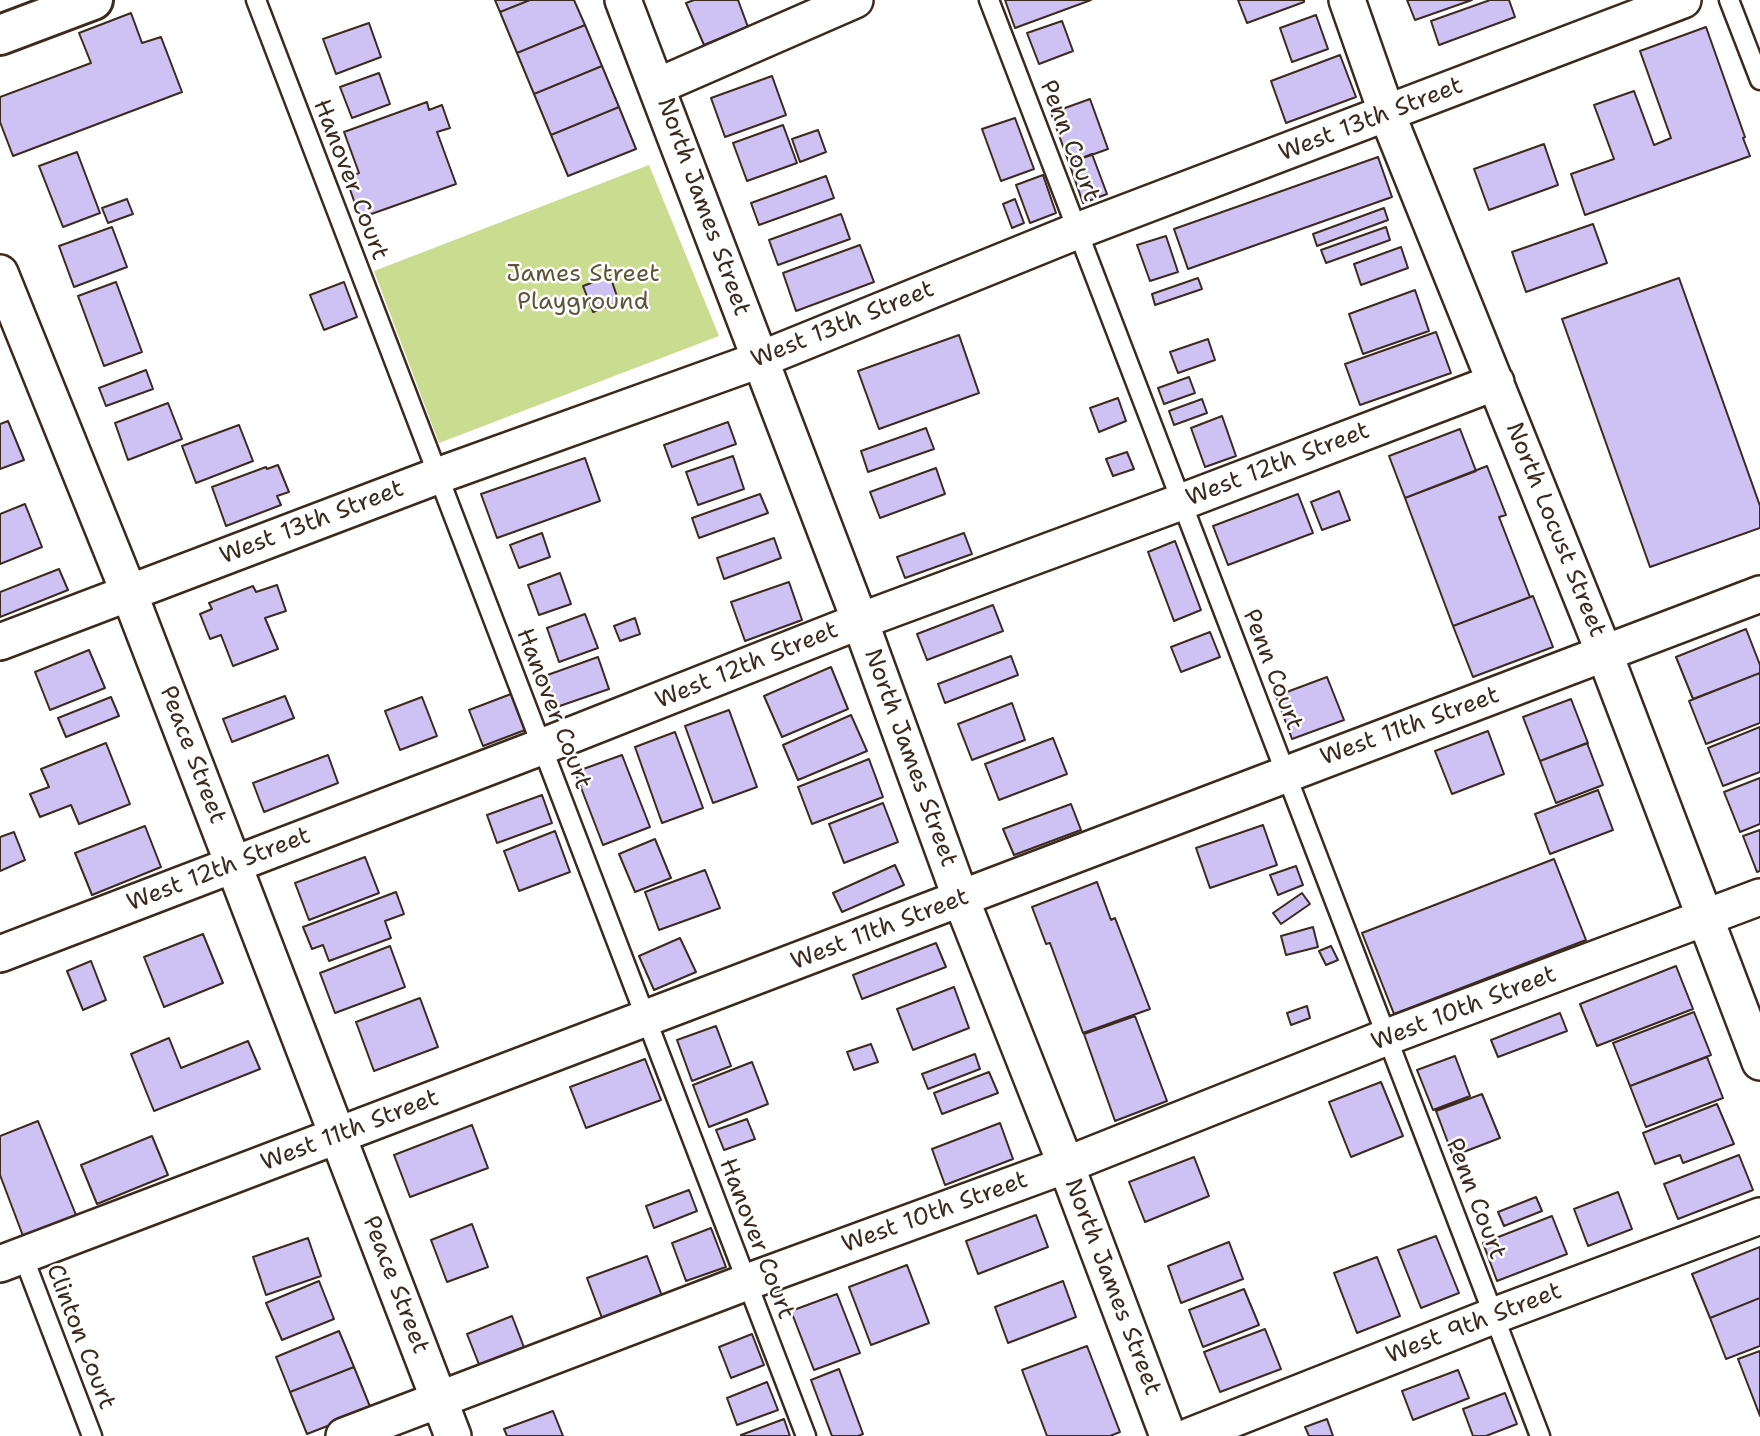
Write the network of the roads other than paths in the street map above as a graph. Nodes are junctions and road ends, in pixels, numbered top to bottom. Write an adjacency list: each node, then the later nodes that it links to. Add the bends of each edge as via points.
1 (93, 0): 9 (main road)
2 (256, 0): 17 (lane, Hanover Court)
3 (623, 0): 11 (street, North James Street)
4 (855, 0): 11 (street)
5 (989, 0): 13 (lane, Penn Court)
6 (1347, 0): 12 (street, North Locust Street)
7 (1683, 0): 12 (street, West 13th Street)
8 (1729, 0): 10 (lane)
9 (0, 35)
10 (1760, 80)
11 (658, 86): 15 (street, North James Street)
12 (1387, 114): 13 (street, West 13th Street); 16 (street, North Locust Street)
13 (1077, 231): 15 (street, West 13th Street); 18 (lane, Penn Court)
14 (0, 273): 19 (street, Peace Street)
15 (759, 360): 17 (street, West 13th Street); 21 (street, North James Street)
16 (1496, 382): 18 (street, West 12th Street); 23 (street, North Locust Street)
17 (437, 475): 19 (street, West 13th Street); 24 (lane, Hanover Court)
18 (1181, 502): 21 (street, West 12th Street); 25 (lane, Penn Court)
19 (129, 593): 22 (street, West 13th Street); 26 (street, Peace Street)
20 (1760, 594): 23 (street, West 11th Street)
21 (860, 621): 24 (street, West 12th Street); 28 (street, North James Street)
22 (0, 642)
23 (1605, 655): 25 (street, West 11th Street); 29 (street, North Locust Street)
24 (541, 747): 26 (street, West 12th Street); 31 (lane, Hanover Court)
25 (1286, 774): 28 (street, West 11th Street); 32 (lane, Penn Court)
26 (233, 865): 30 (street, West 12th Street); 34 (street, Peace Street)
27 (1760, 897): 29 (street, West 10th Street)
28 (961, 899): 31 (street, West 11th Street); 35 (street, North James Street)
29 (1704, 919): 32 (street, West 10th Street); 33 (street, North Locust Street)
30 (0, 954)
31 (645, 1018): 34 (street, West 11th Street); 38 (lane, Hanover Court)
32 (1387, 1037): 35 (street, West 10th Street); 39 (lane, Penn Court)
33 (1760, 1062)
34 (338, 1136): 37 (street, West 11th Street); 40 (street, Peace Street)
35 (1066, 1165): 38 (street, West 10th Street); 45 (street, North James Street)
36 (1760, 1216): 39 (street, West 9th Street)
37 (11, 1260): 41 (lane, Clinton Court)
38 (747, 1282): 40 (street, West 10th Street); 44 (lane, Hanover Court)
39 (1493, 1316): 46 (street, West 9th Street); 47 (lane, Penn Court)
40 (439, 1400): 42 (street, West 10th Street); 43 (street, Peace Street)
41 (92, 1436)
42 (344, 1436)
43 (453, 1436)
44 (806, 1436)
45 (1168, 1436)
46 (1190, 1436)
47 (1540, 1436)

